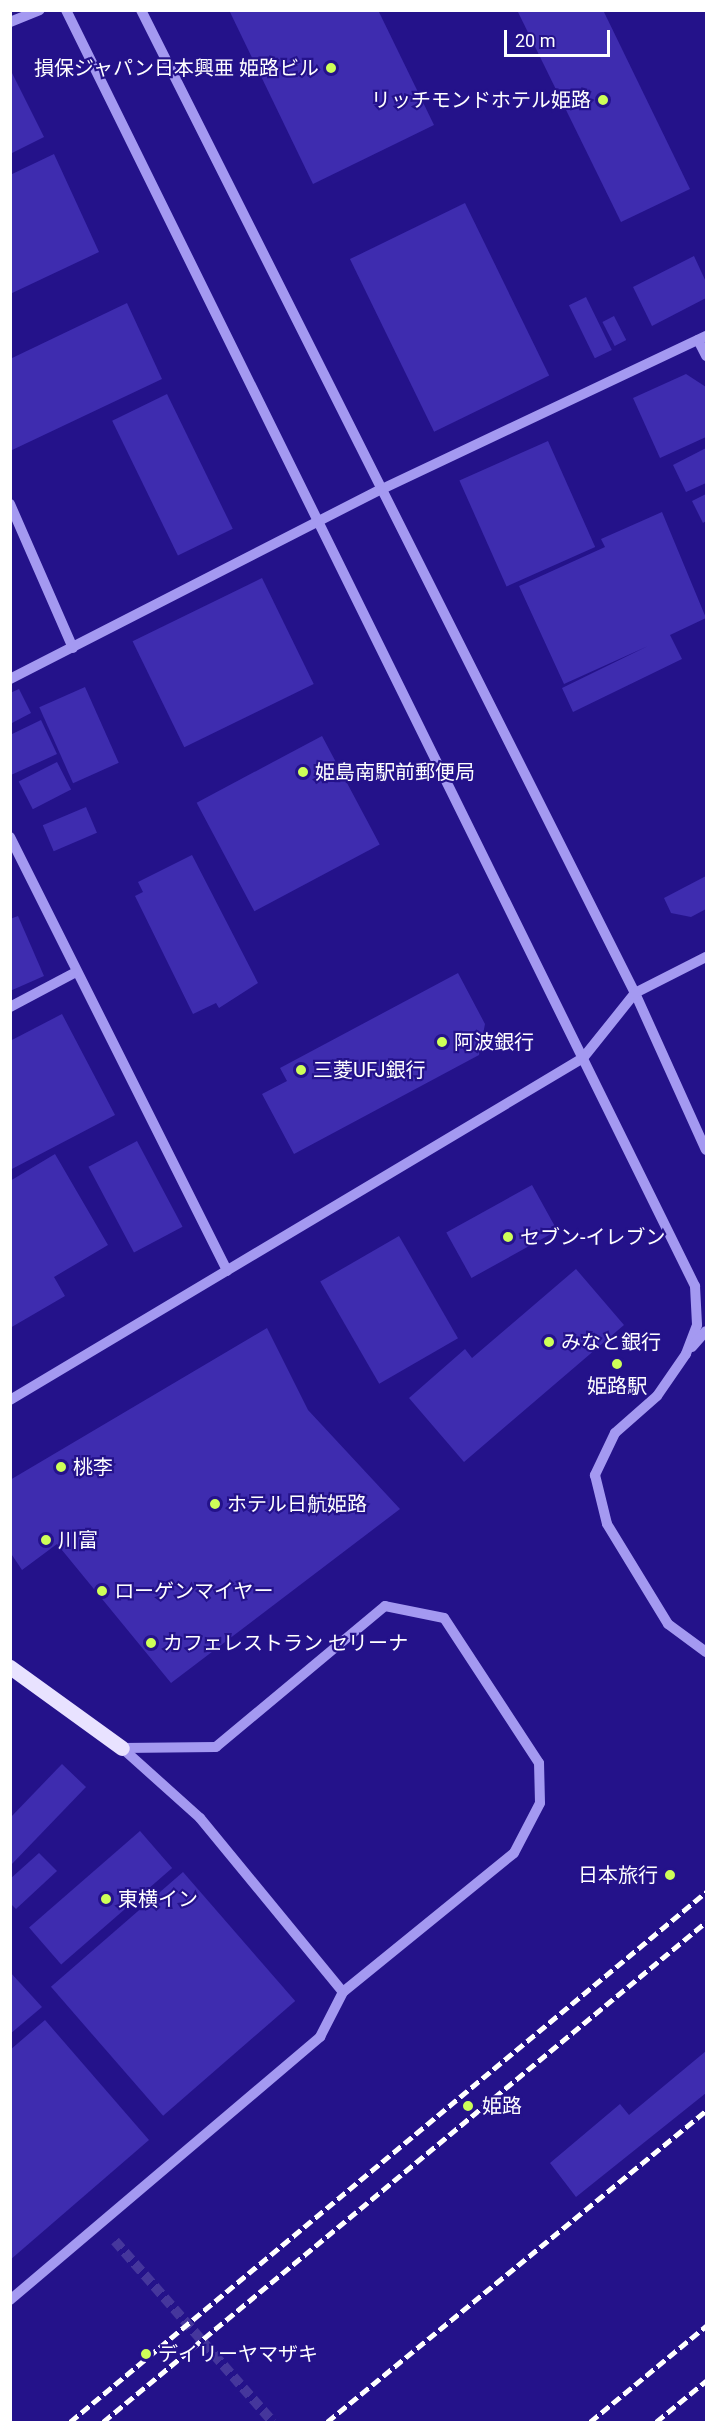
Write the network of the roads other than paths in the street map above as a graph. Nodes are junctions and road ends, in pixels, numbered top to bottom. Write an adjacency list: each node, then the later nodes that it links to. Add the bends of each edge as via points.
1 (40, 10): 4 (street)
2 (66, 10): 9 (street)
3 (141, 10): 7 (street)
4 (10, 22)
5 (702, 338): 6 (street); 7 (street)
6 (706, 356)
7 (380, 490): 9 (street); 15 (street)
8 (10, 504): 10 (street)
9 (319, 521): 10 (street); 17 (street)
10 (73, 648): 11 (street)
11 (10, 679)
12 (10, 837): 14 (street)
13 (706, 957): 15 (street)
14 (76, 972): 16 (street); 19 (street)
15 (636, 993): 17 (street); 18 (street)
16 (10, 1007)
17 (584, 1058): 19 (street); 21 (street, via 695,1286 697,1325)
18 (706, 1150)
19 (227, 1271): 22 (street)
20 (706, 1331): 21 (street)
21 (686, 1354): 23 (street, via 657,1396 615,1433 595,1475 607,1524 668,1624)
22 (10, 1400)
23 (706, 1652)
24 (10, 1667): 25 (main road)
25 (122, 1748): 26 (street, via 201,1818); 26 (street, via 216,1747 385,1606 444,1618 539,1763 540,1803 514,1853)
26 (343, 1992): 27 (street, via 320,2037)
27 (10, 2300)

